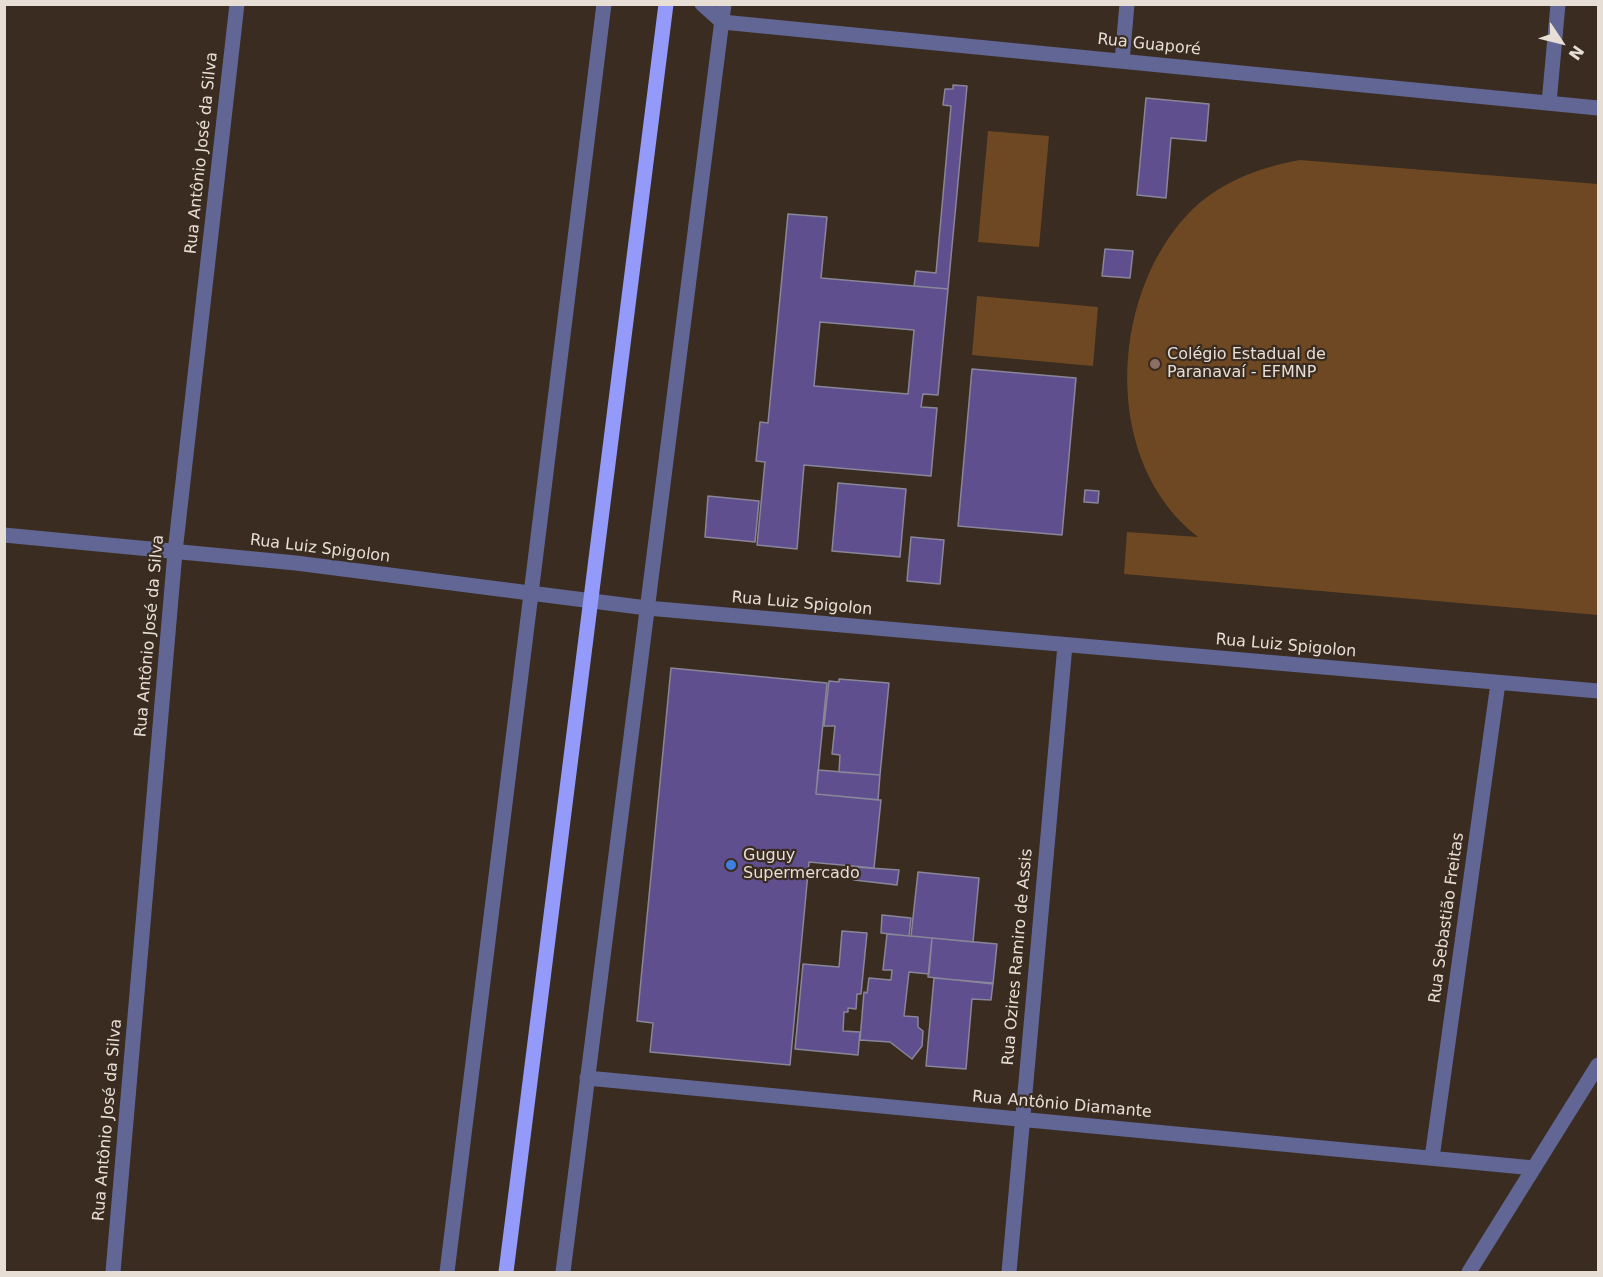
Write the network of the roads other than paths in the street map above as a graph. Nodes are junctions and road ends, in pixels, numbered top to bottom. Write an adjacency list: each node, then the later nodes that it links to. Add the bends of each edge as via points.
1 (237, 4): 13 (street, Rua Antônio José da Silva)
2 (604, 4): 14 (street)
3 (666, 4): 15 (main road)
4 (702, 4): 8 (street)
5 (724, 4): 8 (street)
6 (1127, 4): 9 (street)
7 (1558, 4): 10 (street)
8 (722, 22): 9 (street, Rua Guaporé); 16 (street)
9 (1122, 61): 10 (street, Rua Guaporé)
10 (1549, 103): 11 (street, Rua Guaporé)
11 (1599, 108)
12 (4, 535): 13 (street, Rua Luiz Spigolon)
13 (176, 552): 14 (street, Rua Luiz Spigolon, via 296,563); 25 (street, Rua Antônio José da Silva)
14 (532, 595): 15 (street, Rua Luiz Spigolon); 26 (street)
15 (590, 601): 16 (street, Rua Luiz Spigolon); 27 (main road)
16 (647, 608): 17 (street, Rua Luiz Spigolon); 21 (street)
17 (1065, 645): 18 (street, Rua Luiz Spigolon); 22 (street, Rua Ozires Ramiro de Assis)
18 (1498, 683): 19 (street, Rua Luiz Spigolon); 23 (street, Rua Sebastião Freitas)
19 (1599, 692)
20 (1599, 1065): 24 (street)
21 (587, 1078): 22 (street, Rua Antônio Diamante); 28 (street)
22 (1023, 1119): 23 (street, Rua Antônio Diamante); 29 (street, Rua Ozires Ramiro de Assis)
23 (1431, 1158): 24 (street, Rua Antônio Diamante)
24 (1534, 1168): 30 (street)
25 (113, 1272)
26 (447, 1272)
27 (506, 1272)
28 (563, 1272)
29 (1009, 1272)
30 (1469, 1272)

